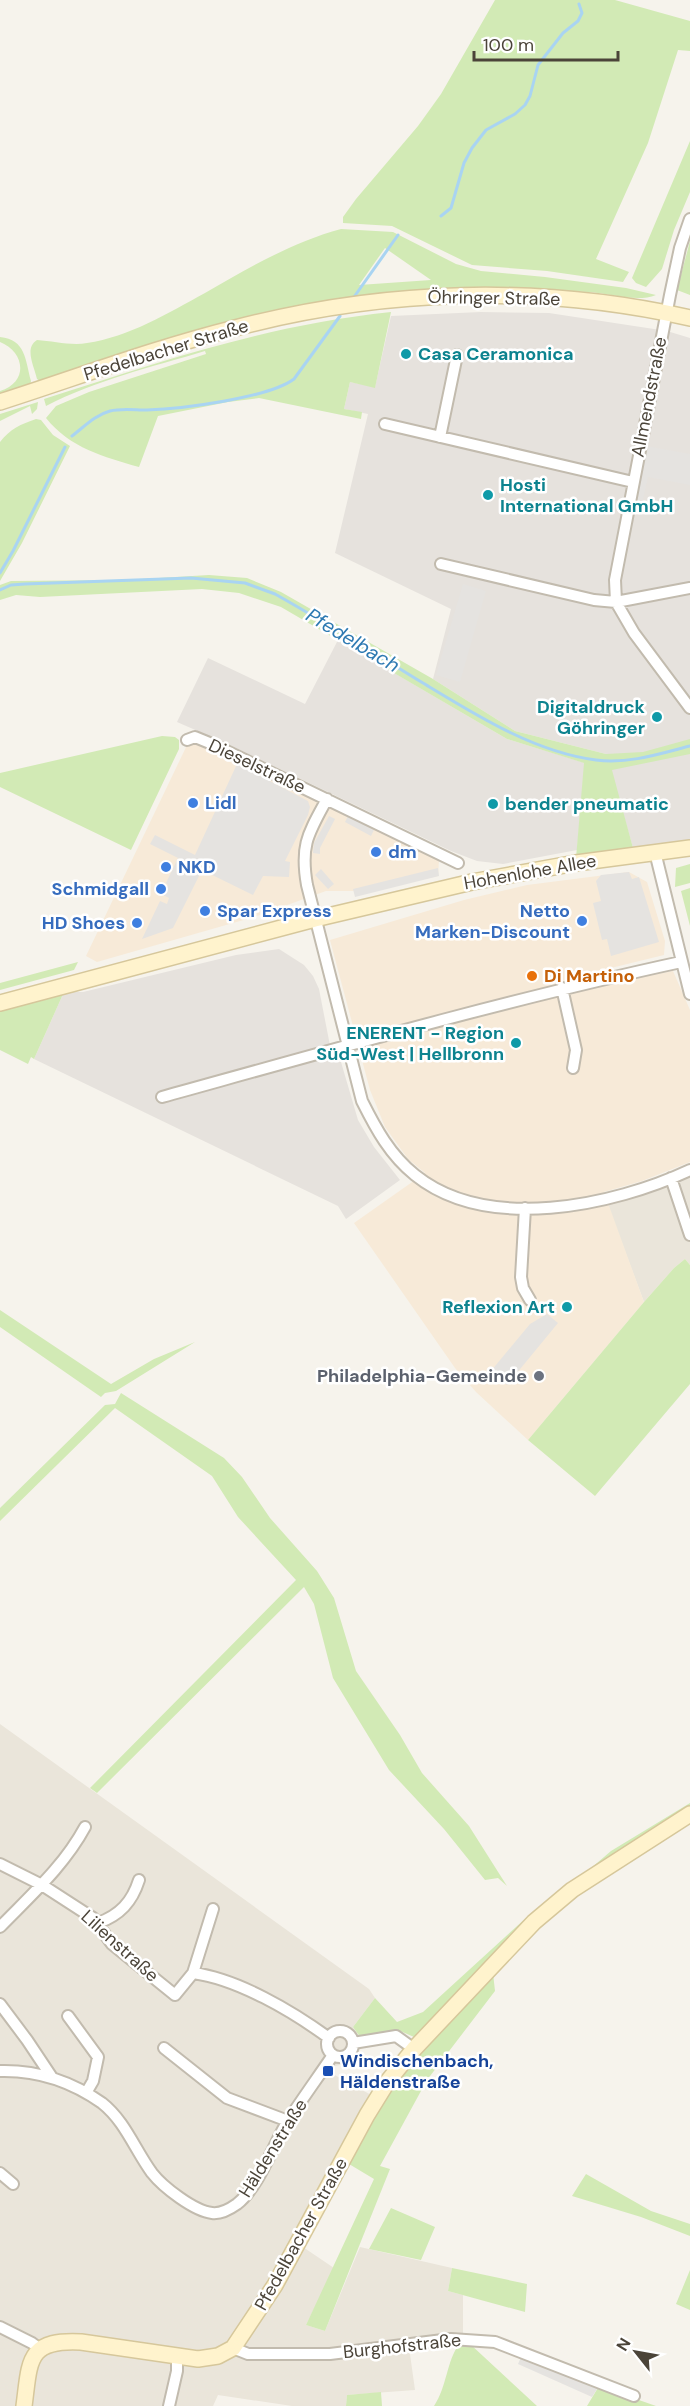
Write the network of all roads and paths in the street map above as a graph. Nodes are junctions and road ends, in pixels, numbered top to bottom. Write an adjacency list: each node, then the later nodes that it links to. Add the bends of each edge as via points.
1 (690, 219): 3 (street, Allmendstraße)
2 (334, 306): 3 (street, Öhringer Straße, via 416,296 513,295); 6 (street, Pfedelbacher Straße, via 233,328)
3 (666, 313): 4 (street, Öhringer Straße); 9 (street, Allmendstraße)
4 (690, 318)
5 (458, 355): 8 (street)
6 (0, 402)
7 (385, 424): 8 (street, Allmendstraße)
8 (440, 437): 9 (street, Allmendstraße)
9 (633, 482): 12 (street, Allmendstraße, via 615,580)
10 (441, 564): 12 (street)
11 (690, 588): 12 (street)
12 (616, 602): 13 (street)
13 (690, 708)
14 (187, 740): 15 (street, Dieselstraße, via 195,737 212,744)
15 (327, 799): 18 (street, Dieselstraße); 19 (street, Dieselstraße, via 304,848)
16 (690, 848): 17 (street, Hohenlohe Allee)
17 (655, 852): 19 (street, Hohenlohe Allee, via 472,882); 20 (street)
18 (458, 863)
19 (315, 919): 23 (street, Hohenlohe Allee); 24 (street, Dieselstraße)
20 (681, 962): 21 (street); 22 (street)
21 (562, 988): 24 (street); 25 (street, via 576,1050)
22 (690, 994)
23 (0, 1003)
24 (348, 1046): 26 (street); 29 (street, Dieselstraße, via 362,1101 378,1134 415,1175 458,1199 484,1206)
25 (573, 1068)
26 (162, 1097)
27 (690, 1170): 28 (street, Dieselstraße)
28 (671, 1179): 29 (street, Dieselstraße, via 569,1206); 30 (street)
29 (525, 1208): 31 (street, via 521,1277)
30 (689, 1228)
31 (530, 1300)
32 (690, 1814): 46 (street, Pfedelbacher Straße, via 572,1890 534,1922)
33 (85, 1827): 36 (street, via 72,1850)
34 (0, 1864): 36 (street, Lilienstraße)
35 (139, 1880): 38 (street, via 132,1901)
36 (42, 1885): 38 (street, Lilienstraße); 39 (street)
37 (213, 1909): 40 (street)
38 (98, 1923): 40 (street, Lilienstraße, via 112,1944 176,1995)
39 (0, 1927)
40 (193, 1973): 43 (street, via 247,1989)
41 (0, 2004): 49 (street)
42 (68, 2016): 50 (street, via 98,2057)
43 (329, 2038): 44 (street, via 342,2031); 47 (street, via 327,2048)
44 (353, 2043): 46 (street, via 396,2036); 47 (street, via 347,2056)
45 (164, 2049): 51 (street, via 227,2098)
46 (414, 2049): 55 (street, Pfedelbacher Straße, via 367,2115 275,2285)
47 (333, 2055): 51 (street, Häldenstraße)
48 (0, 2071): 49 (street, Häldenstraße)
49 (51, 2076): 50 (street, Häldenstraße)
50 (86, 2093): 51 (street, Häldenstraße, via 117,2118 153,2174 166,2187 200,2210 213,2214 237,2203 250,2190)
51 (288, 2121)
52 (0, 2173): 53 (street)
53 (13, 2184)
54 (0, 2327): 56 (street)
55 (233, 2348): 57 (street, via 218,2356); 58 (street, Burghofstraße, via 248,2354 330,2354 451,2339 495,2342)
56 (40, 2349): 57 (street, via 63,2341); 59 (street, via 30,2361)
57 (177, 2357): 60 (street, via 176,2382)
58 (634, 2396)
59 (24, 2406)
60 (169, 2406)

